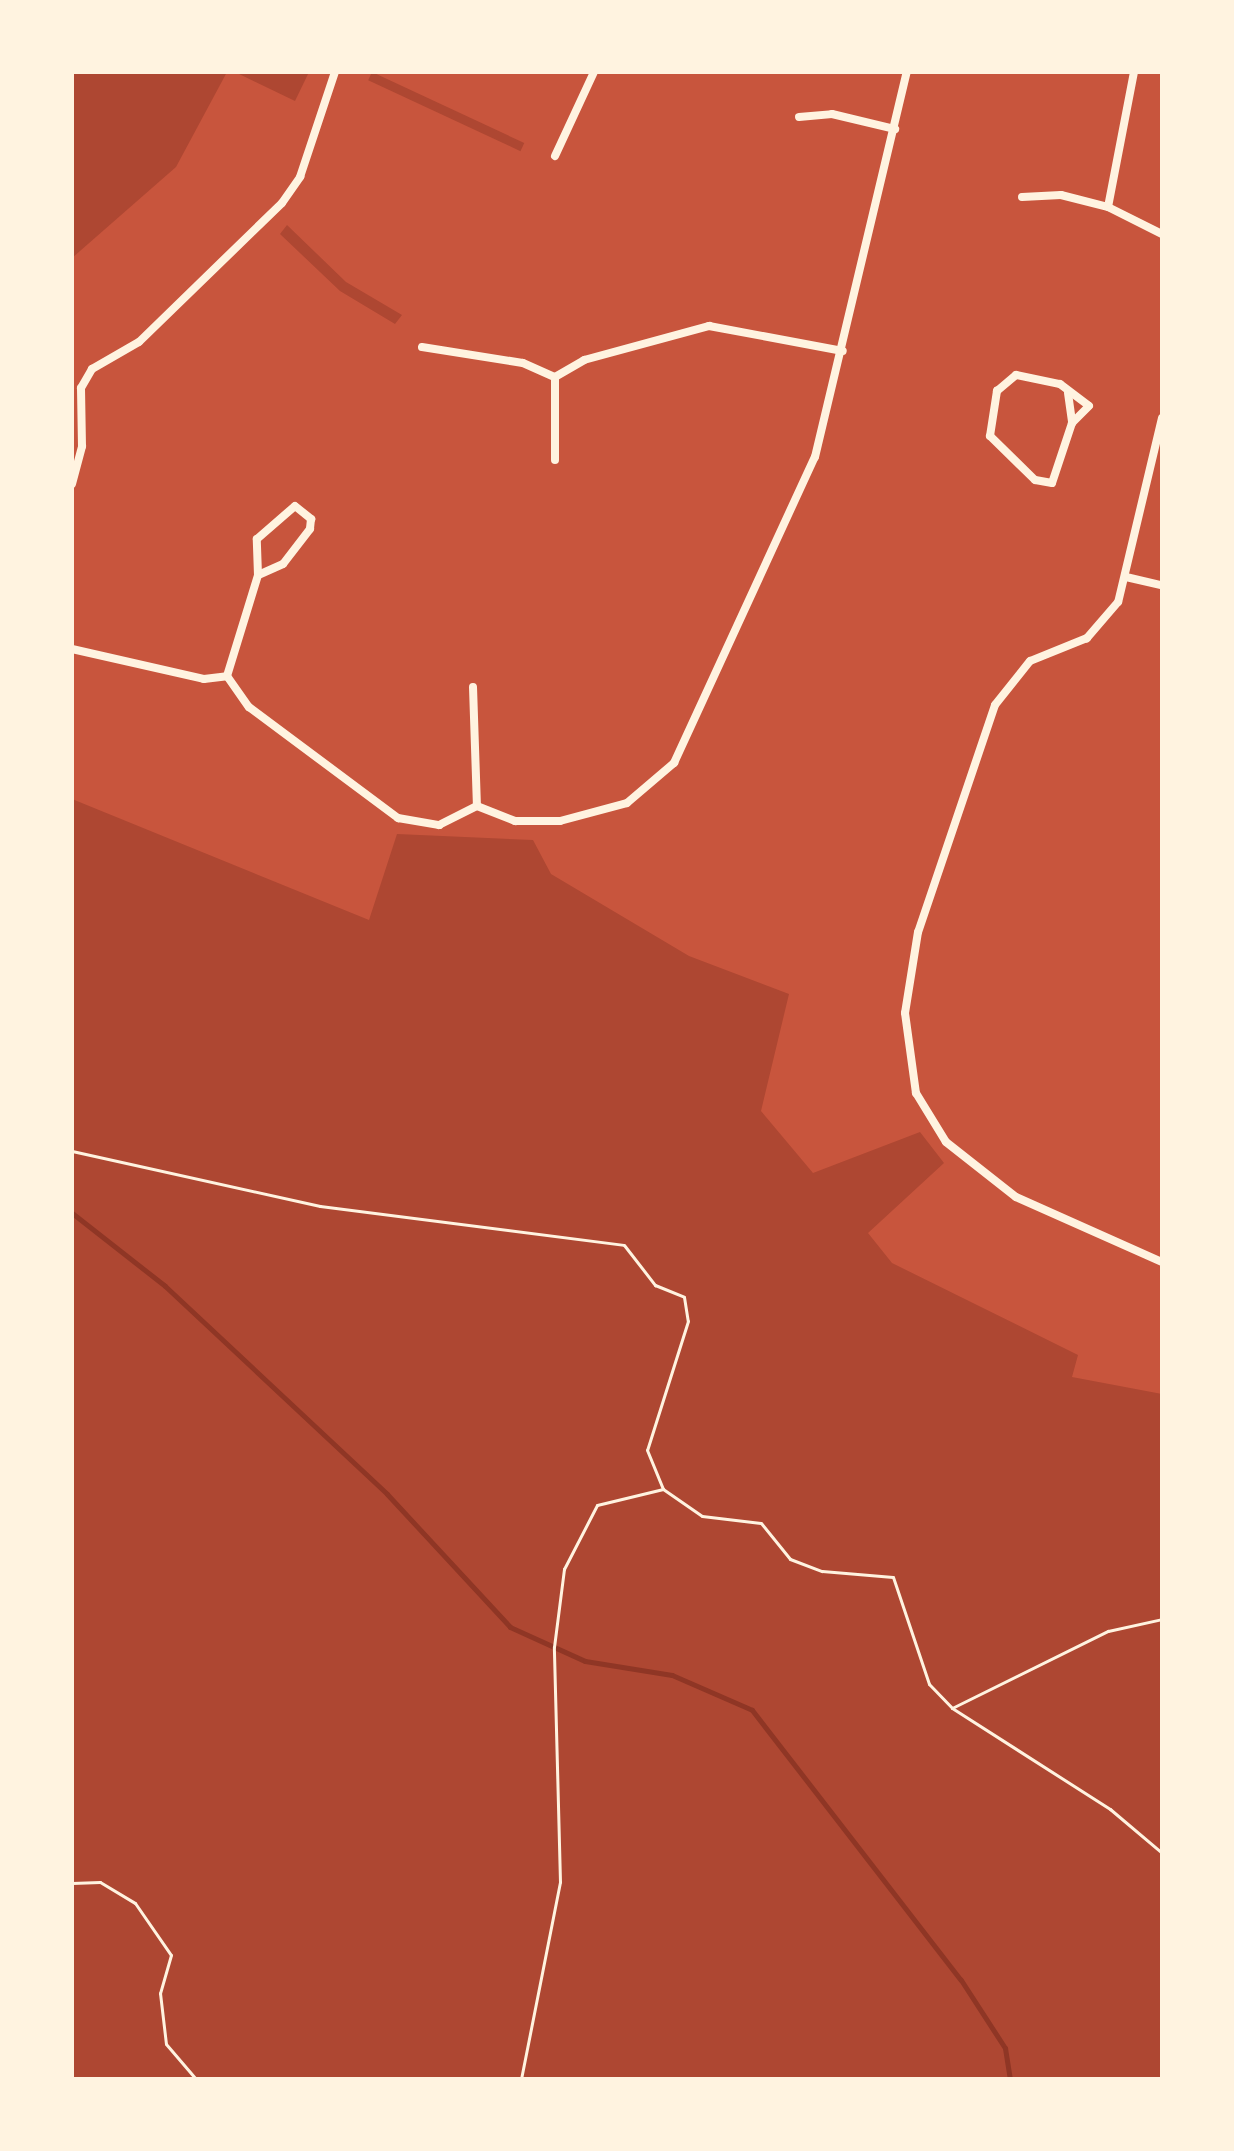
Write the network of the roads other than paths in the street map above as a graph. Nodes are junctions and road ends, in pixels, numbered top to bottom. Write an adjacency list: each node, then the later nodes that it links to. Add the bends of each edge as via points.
1 (335, 72): 18 (street, via 300,177 282,203 139,342 92,369 81,388 82,446)
2 (594, 72): 7 (street)
3 (907, 72): 6 (street)
4 (1134, 72): 9 (street)
5 (799, 117): 6 (street, via 832,114)
6 (895, 129): 12 (street)
7 (555, 156)
8 (1022, 197): 9 (street, via 1061,195)
9 (1108, 207): 10 (street)
10 (1162, 234)
11 (422, 347): 13 (street, via 523,363)
12 (843, 351): 13 (street, via 709,326 584,360); 25 (street, via 815,457 674,763 627,803 594,814 515,821)
13 (555, 377): 17 (street)
14 (1068, 393): 16 (street); 16 (street, via 1089,406); 16 (street, via 1025,375 1003,381 990,436 1035,480 1052,483)
15 (1162, 418): 20 (street)
16 (1072, 423)
17 (555, 460)
18 (72, 484)
19 (258, 575): 19 (street, via 252,555 257,539 285,509 305,511 311,519 305,537 283,564); 23 (street)
20 (1126, 577): 21 (street); 26 (street, via 1105,623 1030,661 995,705 918,932 906,1027 916,1093 965,1160 1016,1197)
21 (1162, 585)
22 (72, 649): 23 (street, via 204,679)
23 (227, 676): 25 (street, via 249,707 398,818 439,825)
24 (473, 687): 25 (street)
25 (477, 806)
26 (1162, 1262)

